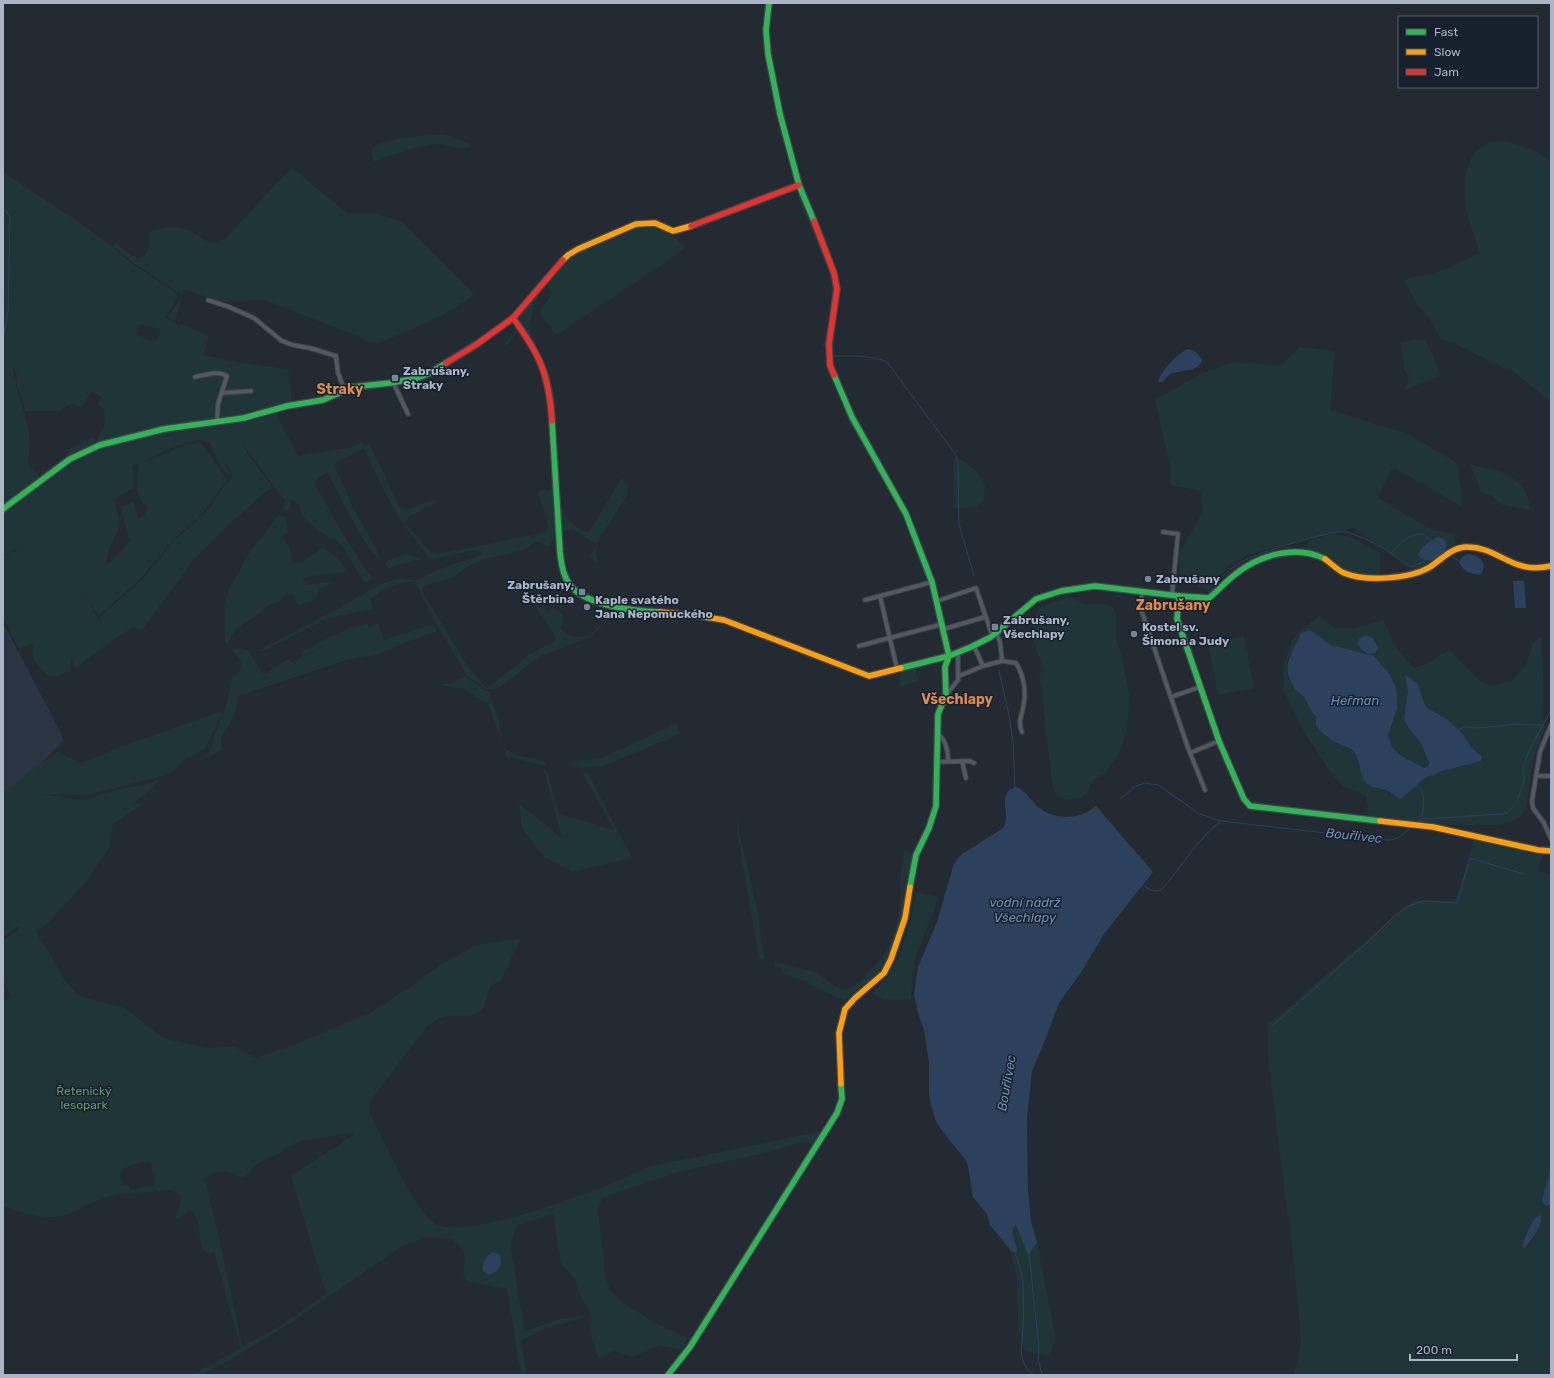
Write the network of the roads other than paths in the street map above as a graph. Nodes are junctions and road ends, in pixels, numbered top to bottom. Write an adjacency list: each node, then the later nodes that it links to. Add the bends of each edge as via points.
1 (769, 3): 2 (street, via 766,30 768,54 780,114)
2 (799, 185): 4 (street, via 680,230 655,223 636,224 578,249 549,274); 15 (street, via 834,273 837,289 829,344 830,365 852,417 906,514)
3 (208, 300): 8 (street, via 254,318 282,341 336,356 338,373)
4 (513, 318): 6 (street, via 428,374); 31 (street, via 538,356 546,377 550,397 561,562 572,589 601,604 646,612 710,617 732,623 869,676)
5 (195, 377): 9 (street, via 225,375 227,379)
6 (393, 382): 8 (street, via 353,387); 10 (street)
7 (251, 391): 9 (street)
8 (345, 391): 11 (street, via 323,400 287,406 244,418)
9 (222, 392): 11 (street)
10 (408, 414)
11 (217, 421): 12 (street, via 164,429 100,445 70,459)
12 (3, 509)
13 (1163, 532): 17 (street, via 1178,534)
14 (1551, 566): 17 (street, via 1529,569 1470,546 1454,550 1426,570 1415,574 1381,578 1347,575 1323,558 1306,552 1292,552 1260,560 1242,569 1209,598)
15 (932, 582): 18 (street); 20 (street)
16 (1142, 591): 17 (street); 23 (street, via 1095,586 1046,595 1029,604); 35 (street, via 1141,609)
17 (1176, 595): 33 (street, via 1177,619)
18 (880, 596): 19 (street); 24 (street)
19 (865, 600)
20 (937, 602): 21 (street, via 976,588); 22 (street)
21 (985, 617): 22 (street); 23 (street)
22 (943, 627): 24 (street); 28 (street)
23 (994, 633): 26 (street); 29 (street, via 1000,642)
24 (890, 638): 25 (street); 31 (street)
25 (859, 646)
26 (974, 646): 27 (street); 30 (street)
27 (958, 653): 28 (street); 32 (street)
28 (949, 656): 31 (street); 34 (street, via 945,667)
29 (1002, 660): 30 (street); 37 (street, via 1016,663 1021,670 1025,701 1019,725)
30 (982, 666): 32 (street)
31 (897, 669)
32 (959, 676): 34 (street)
33 (1200, 687): 35 (street); 39 (street)
34 (946, 695): 38 (street, via 938,714)
35 (1171, 696): 40 (street)
36 (1551, 725): 45 (street, via 1540,752)
37 (1022, 732)
38 (938, 735): 41 (street, via 945,744); 43 (street)
39 (1219, 742): 40 (street); 50 (street, via 1240,792 1250,806 1433,827 1538,850)
40 (1190, 753): 48 (street)
41 (948, 761): 42 (street); 43 (street)
42 (962, 761): 44 (street); 47 (street)
43 (938, 762): 51 (street, via 936,806 916,855 905,918 891,959 884,973 845,1009 839,1033 842,1099 837,1114 690,1347)
44 (974, 763)
45 (1536, 776): 46 (street); 49 (street, via 1532,801)
46 (1551, 776)
47 (966, 778)
48 (1205, 790)
49 (1551, 839)
50 (1551, 850)
51 (668, 1375)

